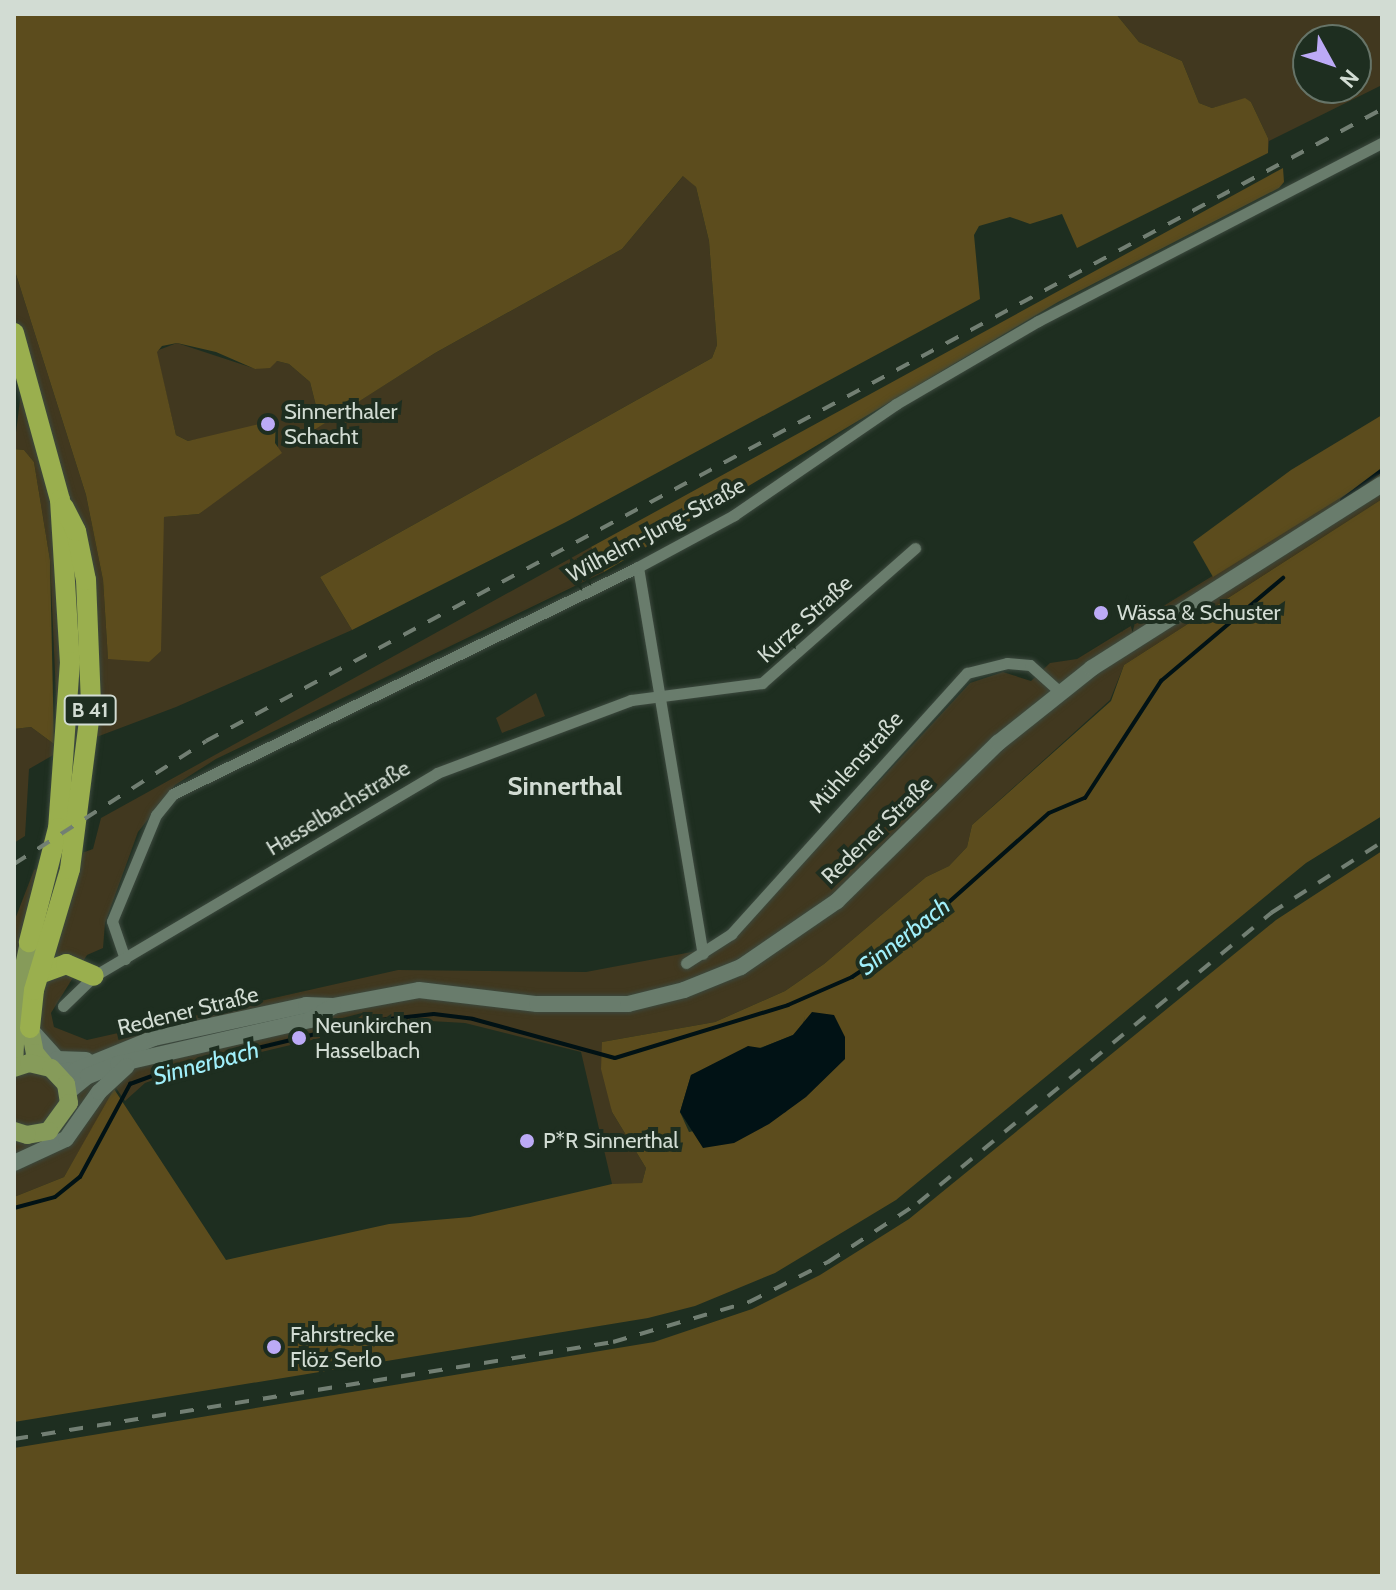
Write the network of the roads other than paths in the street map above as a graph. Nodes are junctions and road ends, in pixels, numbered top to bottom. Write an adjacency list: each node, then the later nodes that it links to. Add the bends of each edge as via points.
1 (1382, 143): 5 (street, Wilhelm-Jung-Straße, via 1038,321 896,404 734,515)
2 (14, 333): 8 (highway, B 41, via 60,500 76,531 86,580 91,704 78,824)
3 (1382, 484): 6 (main road, Redener Straße)
4 (915, 548): 7 (street, Kurze Straße, via 762,683)
5 (638, 567): 7 (street); 10 (street, Wilhelm-Jung-Straße, via 173,794 156,815 112,921)
6 (1060, 692): 9 (street, Mühlenstraße, via 1030,665 1007,663 967,673 731,934); 17 (main road, Redener Straße, via 998,743 837,901 741,967 684,990 628,1004 537,1004 419,990)
7 (660, 694): 9 (street); 10 (street, Hasselbachstraße, via 590,714 437,773)
8 (40, 941): 12 (highway); 13 (highway, B 41); 15 (main road, B 41); 21 (main road, B 41, via 17,999)
9 (703, 954): 11 (street, Mühlenstraße)
10 (125, 959): 14 (street, Hasselbachstraße)
11 (686, 963)
12 (66, 964): 13 (highway); 14 (highway)
13 (39, 974): 18 (highway, B 41)
14 (94, 976): 16 (street, Hasselbachstraße)
15 (14, 986)
16 (63, 1006)
17 (333, 1006): 19 (main road, Redener Straße, via 306,1005); 20 (main road, Redener Straße, via 310,1020)
18 (30, 1028): 19 (main road, via 44,1050 64,1061); 22 (main road, via 35,1053)
19 (118, 1050): 22 (main road, Redener Straße, via 76,1070)
20 (141, 1057): 23 (main road, Redener Straße, via 88,1076); 25 (main road, via 104,1086 66,1139)
21 (14, 1067): 22 (main road, B 41)
22 (51, 1068): 23 (main road)
23 (68, 1092): 24 (main road, via 65,1115 49,1131)
24 (14, 1131)
25 (14, 1163)

